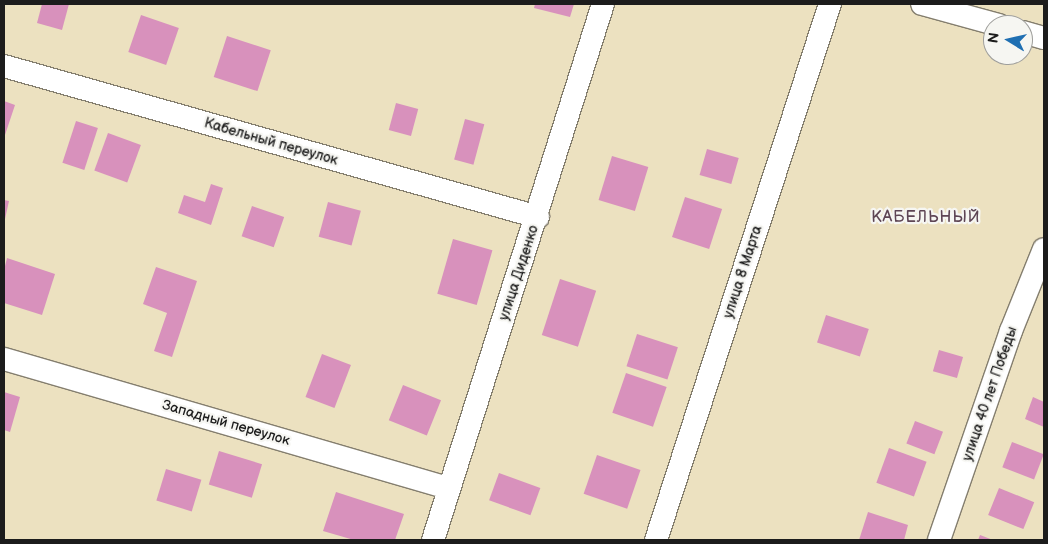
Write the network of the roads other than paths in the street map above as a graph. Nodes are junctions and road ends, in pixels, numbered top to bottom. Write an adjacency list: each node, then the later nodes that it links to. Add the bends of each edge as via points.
1 (603, 4): 6 (street, улица Диденко)
2 (830, 4): 11 (street, улица 8 Марта)
3 (922, 4): 4 (street)
4 (983, 21)
5 (4, 66): 6 (street, Кабельный переулок)
6 (538, 218): 9 (street, улица Диденко)
7 (1044, 248): 12 (street, улица 40 лет Победы, via 1011,330)
8 (4, 359): 9 (street, Западный переулок)
9 (448, 488): 10 (street, улица Диденко)
10 (433, 540)
11 (656, 540)
12 (939, 540)

